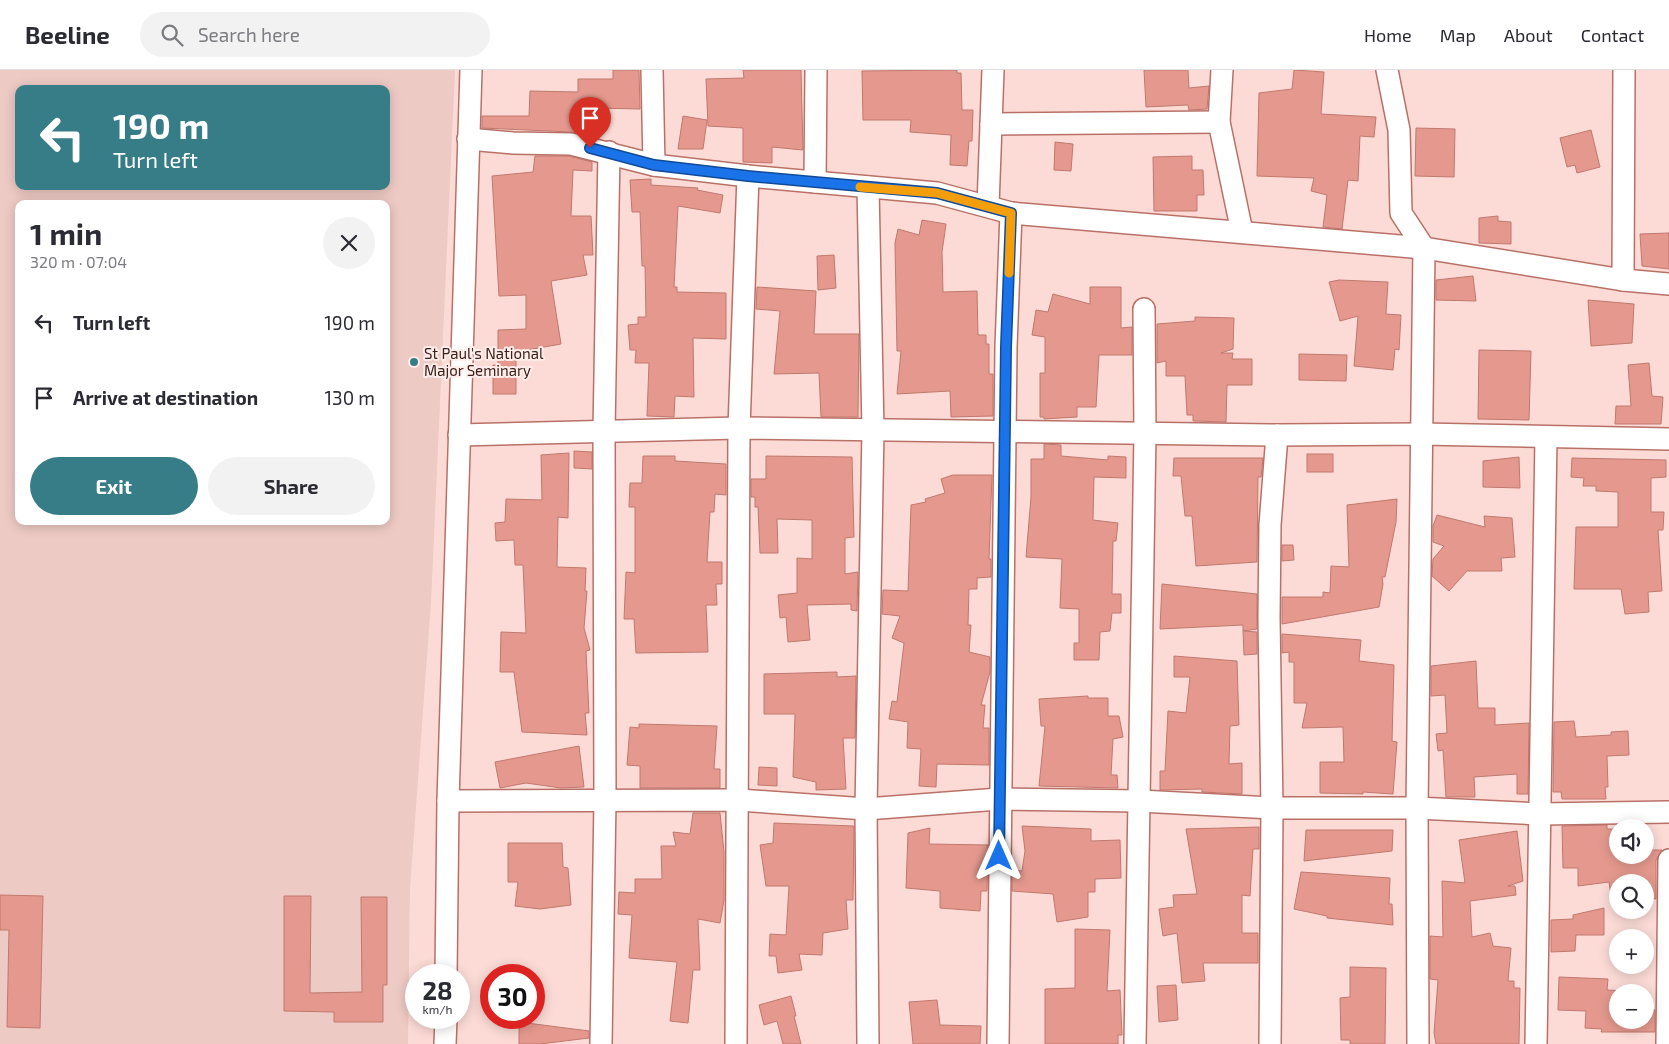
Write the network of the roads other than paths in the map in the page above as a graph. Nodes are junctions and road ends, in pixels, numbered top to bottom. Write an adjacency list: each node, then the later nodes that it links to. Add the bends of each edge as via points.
1 (470, 70): 10 (street)
2 (652, 70): 12 (street)
3 (816, 70): 14 (street)
4 (993, 70): 9 (street)
5 (1222, 70): 8 (street)
6 (1387, 70): 19 (street, via 1399,130 1401,213)
7 (1624, 70): 20 (street)
8 (1220, 122): 9 (street); 18 (street)
9 (991, 124): 16 (street)
10 (468, 139): 11 (street, via 571,144); 30 (street)
11 (610, 152): 12 (street); 25 (street)
12 (654, 165): 13 (street)
13 (748, 176): 14 (street); 23 (street)
14 (815, 182): 15 (street)
15 (868, 187): 16 (street, via 937,193); 24 (street)
16 (988, 206): 17 (street)
17 (1011, 213): 18 (street); 26 (street)
18 (1242, 232): 19 (street)
19 (1424, 248): 20 (street); 29 (street)
20 (1624, 280): 21 (street)
21 (1669, 284)
22 (1144, 308): 27 (street)
23 (739, 428): 24 (street); 25 (street); 35 (street)
24 (873, 430): 26 (street); 40 (street)
25 (604, 431): 30 (street); 34 (street)
26 (1004, 432): 27 (street); 33 (street)
27 (1145, 433): 28 (street); 37 (street)
28 (1277, 434): 29 (street); 38 (street, via 1270,525)
29 (1421, 434): 31 (street); 39 (street)
30 (459, 435): 36 (street)
31 (1546, 438): 32 (street); 42 (street)
32 (1669, 439)
33 (999, 799): 37 (street); 40 (street); 50 (street)
34 (605, 800): 35 (street); 36 (street); 47 (street)
35 (739, 800): 40 (street); 48 (street)
36 (448, 801): 44 (street)
37 (1140, 801): 38 (street); 51 (street)
38 (1272, 808): 39 (street); 52 (street)
39 (1417, 808): 42 (street); 53 (street)
40 (866, 809): 49 (street)
41 (1669, 812): 42 (street)
42 (1540, 814): 54 (street)
43 (1669, 860): 55 (street)
44 (446, 964)
45 (446, 1029): 46 (street)
46 (445, 1044)
47 (601, 1044)
48 (736, 1044)
49 (868, 1044)
50 (998, 1044)
51 (1134, 1044)
52 (1270, 1044)
53 (1418, 1044)
54 (1536, 1044)
55 (1667, 1044)

